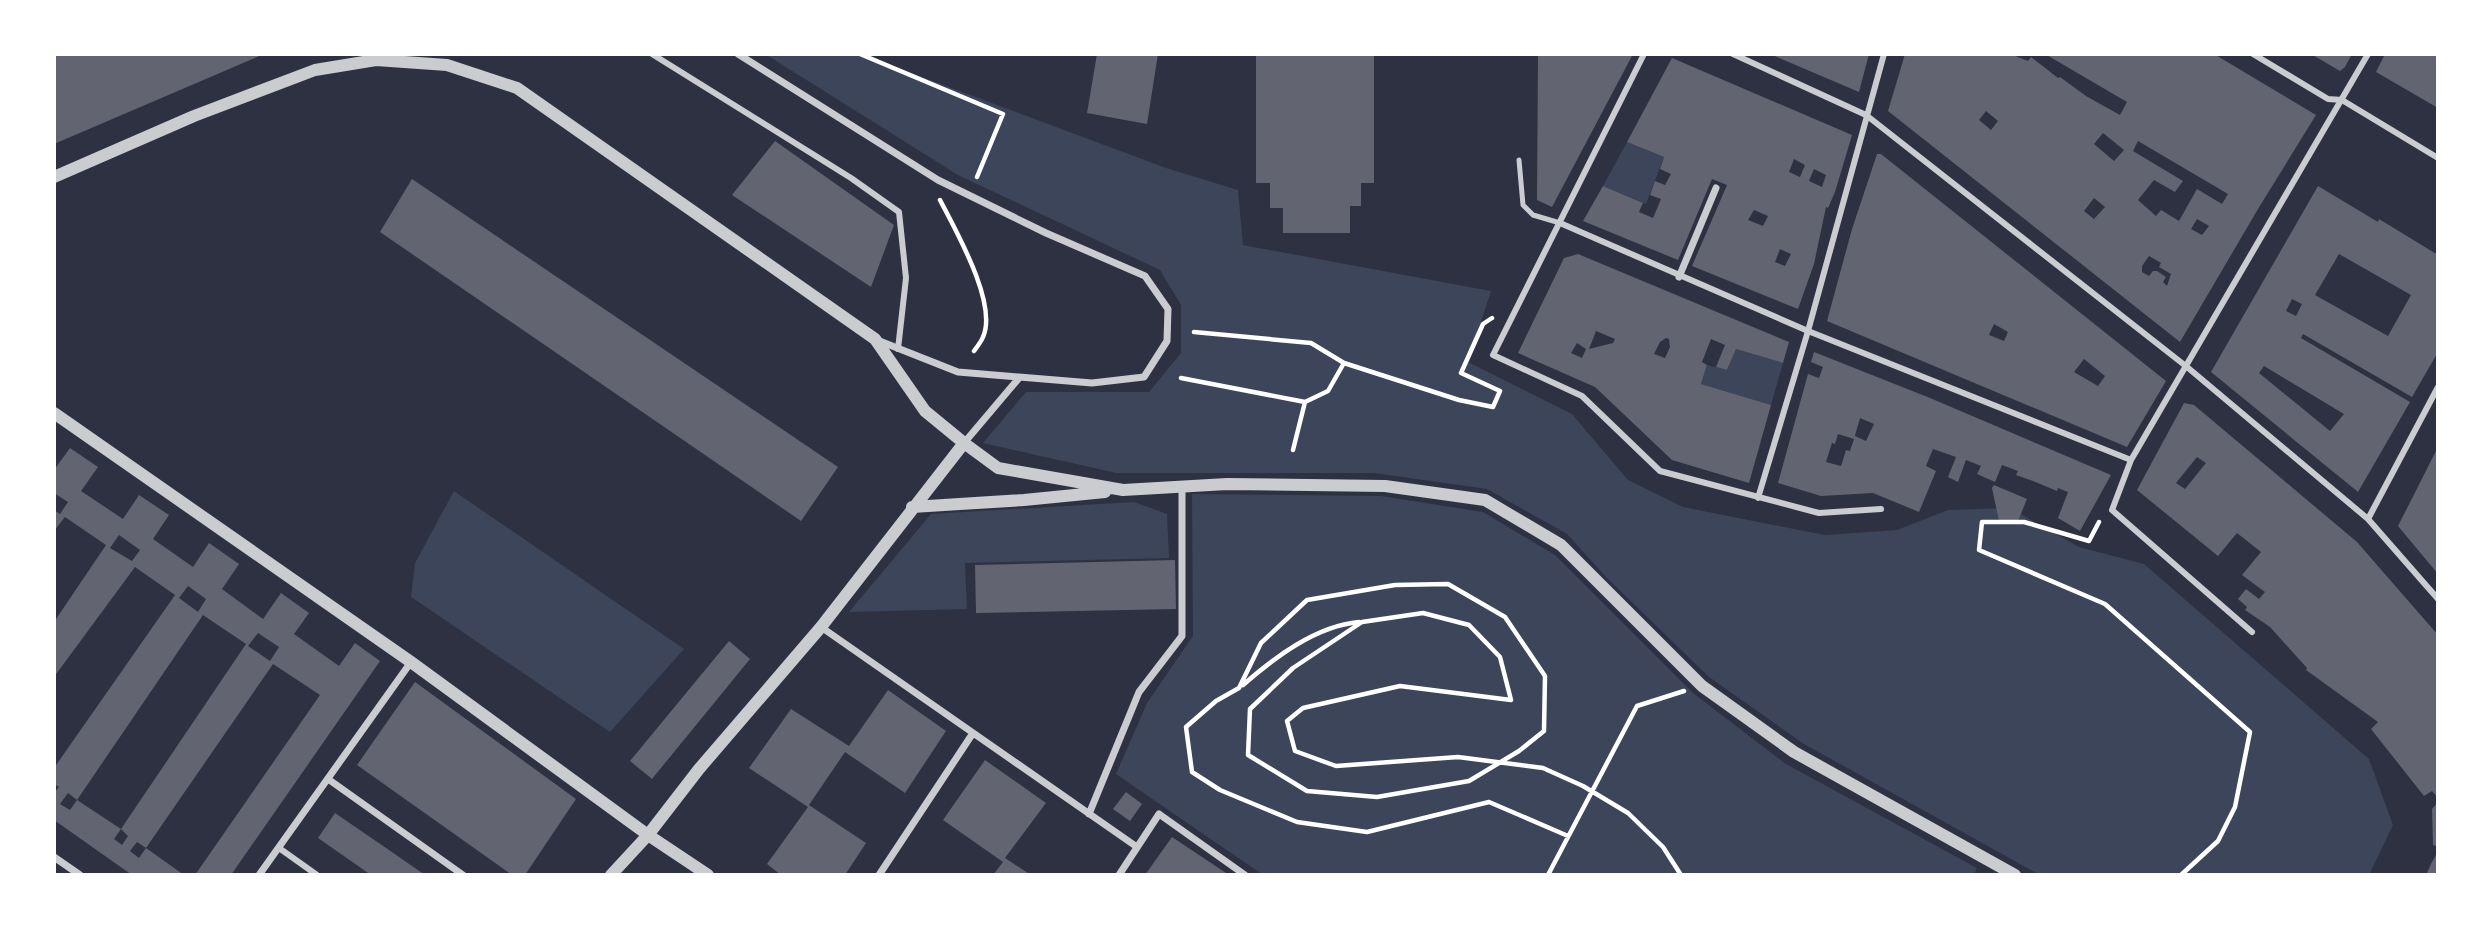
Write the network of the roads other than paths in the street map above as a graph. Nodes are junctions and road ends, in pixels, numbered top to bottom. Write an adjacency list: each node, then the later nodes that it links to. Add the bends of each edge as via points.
1 (652, 54): 18 (street, via 899,212 906,278)
2 (738, 54): 20 (street, via 939,180 1145,276 1168,309 1167,341 1144,377 1092,383)
3 (1644, 54): 14 (street)
4 (1733, 54): 9 (street)
5 (1884, 54): 9 (street)
6 (2253, 54): 8 (street, via 2328,99)
7 (2368, 54): 8 (street)
8 (2342, 100): 10 (street); 19 (street)
9 (1866, 115): 16 (street); 19 (street)
10 (2438, 158)
11 (1519, 159): 14 (lane, via 1522,205 1533,215)
12 (54, 177): 17 (street, via 315,70 376,60 447,65 517,88)
13 (1716, 188): 15 (street)
14 (1560, 223): 15 (street); 27 (street, via 1493,355 1582,396 1660,471)
15 (1679, 276): 16 (street)
16 (1808, 331): 24 (street); 27 (street)
17 (876, 339): 18 (street); 23 (street, via 925,411)
18 (898, 349): 20 (street, via 958,372)
19 (2187, 367): 24 (street); 30 (street)
20 (1019, 378): 23 (street)
21 (2438, 387): 30 (street)
22 (54, 413): 34 (street)
23 (964, 443): 26 (street, via 998,468); 28 (street)
24 (2131, 460): 33 (street, via 2112,510)
25 (1182, 486): 26 (street); 37 (street, via 1182,636 1139,692); 51 (street, via 1385,486 1485,500 1561,545 1702,686 1794,752)
26 (1123, 490): 28 (street)
27 (1758, 498): 29 (street, via 1819,513)
28 (912, 507): 32 (street)
29 (1881, 509)
30 (2368, 519): 31 (street)
31 (2438, 599)
32 (821, 627): 35 (street); 38 (street)
33 (2252, 632)
34 (411, 662): 36 (street); 38 (street)
35 (973, 733): 37 (street); 48 (street)
36 (328, 779): 40 (street); 45 (street)
37 (1089, 814): 39 (street)
38 (648, 835): 46 (street); 47 (street)
39 (1137, 847): 49 (street); 50 (street, via 1159,814)
40 (279, 848): 43 (street); 44 (street)
41 (54, 857): 42 (street)
42 (79, 875)
43 (259, 875)
44 (317, 875)
45 (463, 875)
46 (611, 875)
47 (708, 875)
48 (879, 875)
49 (1119, 875)
50 (1245, 875)
51 (2015, 875)

